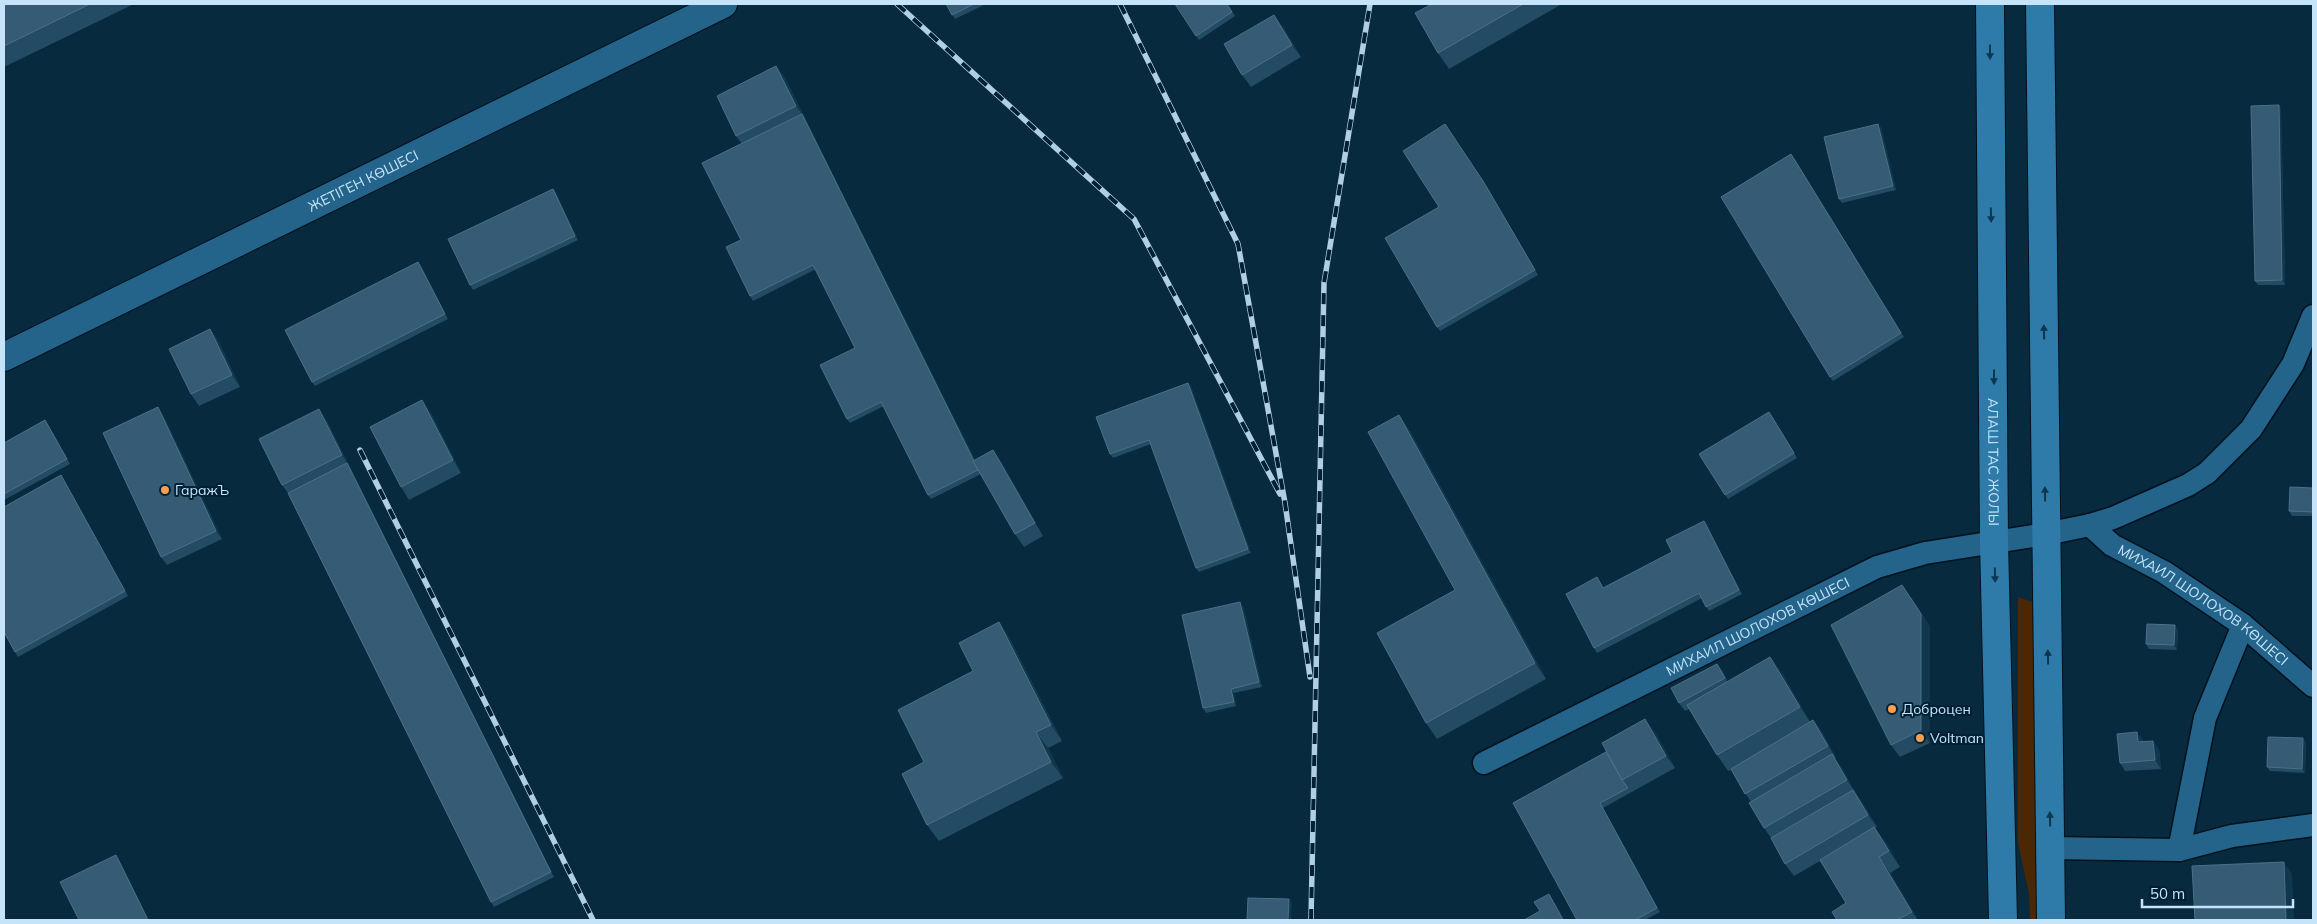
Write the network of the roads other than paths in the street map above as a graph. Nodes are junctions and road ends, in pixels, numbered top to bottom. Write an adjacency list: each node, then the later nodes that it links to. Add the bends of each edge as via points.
1 (723, 4): 5 (street, ЖЕТІГЕН КӨШЕСІ)
2 (1990, 4): 8 (main road, АЛАШ ТАС ЖОЛЫ, one-way to 8)
3 (2040, 4): 7 (main road, one-way to 3)
4 (2313, 316): 6 (street, МИХАИЛ ШОЛОХОВ КӨШЕСІ, via 2293,364 2269,404 2251,429 2207,473 2188,485)
5 (4, 356)
6 (2090, 525): 7 (street, МИХАИЛ ШОЛОХОВ КӨШЕСІ); 9 (street, МИХАИЛ ШОЛОХОВ КӨШЕСІ, via 2112,544 2164,572)
7 (2046, 534): 8 (street, МИХАИЛ ШОЛОХОВ КӨШЕСІ); 13 (main road, one-way to 7)
8 (1994, 542): 11 (street, МИХАИЛ ШОЛОХОВ КӨШЕСІ, via 1925,553 1877,567); 15 (main road, АЛАШ ТАС ЖОЛЫ, one-way to 15)
9 (2243, 625): 10 (street, МИХАИЛ ШОЛОХОВ КӨШЕСІ); 14 (street, via 2205,718)
10 (2313, 686)
11 (1484, 763)
12 (2313, 825): 14 (street, via 2232,836)
13 (2050, 848): 14 (street); 16 (main road)
14 (2179, 850)
15 (2002, 920)
16 (2051, 920)

